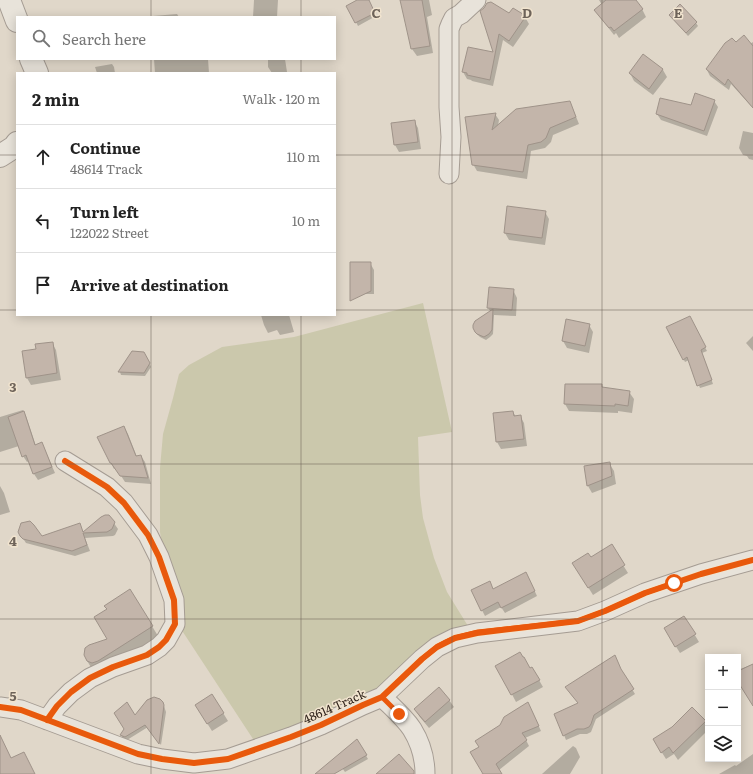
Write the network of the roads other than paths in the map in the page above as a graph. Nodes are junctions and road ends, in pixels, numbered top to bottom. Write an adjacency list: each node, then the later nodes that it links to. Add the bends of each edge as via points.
1 (9, 0): 3 (street)
2 (476, 0): 8 (street, via 454,18 449,29)
3 (16, 18)
4 (31, 60): 5 (street)
5 (37, 72)
6 (16, 144): 7 (street)
7 (0, 156)
8 (449, 174)
9 (65, 462): 13 (street, via 108,487 148,534 174,600 174,624 166,640 159,647 147,655 90,678 71,692)
10 (753, 560): 11 (street, 48614 Track, via 645,593 578,621 478,632 455,638 427,655)
11 (382, 697): 13 (street, 48614 Track, via 291,737 228,759 194,763 138,754); 14 (street, via 412,729 421,749)
12 (0, 707): 13 (street, 48614 Track, via 21,710)
13 (47, 720)
14 (425, 774)

